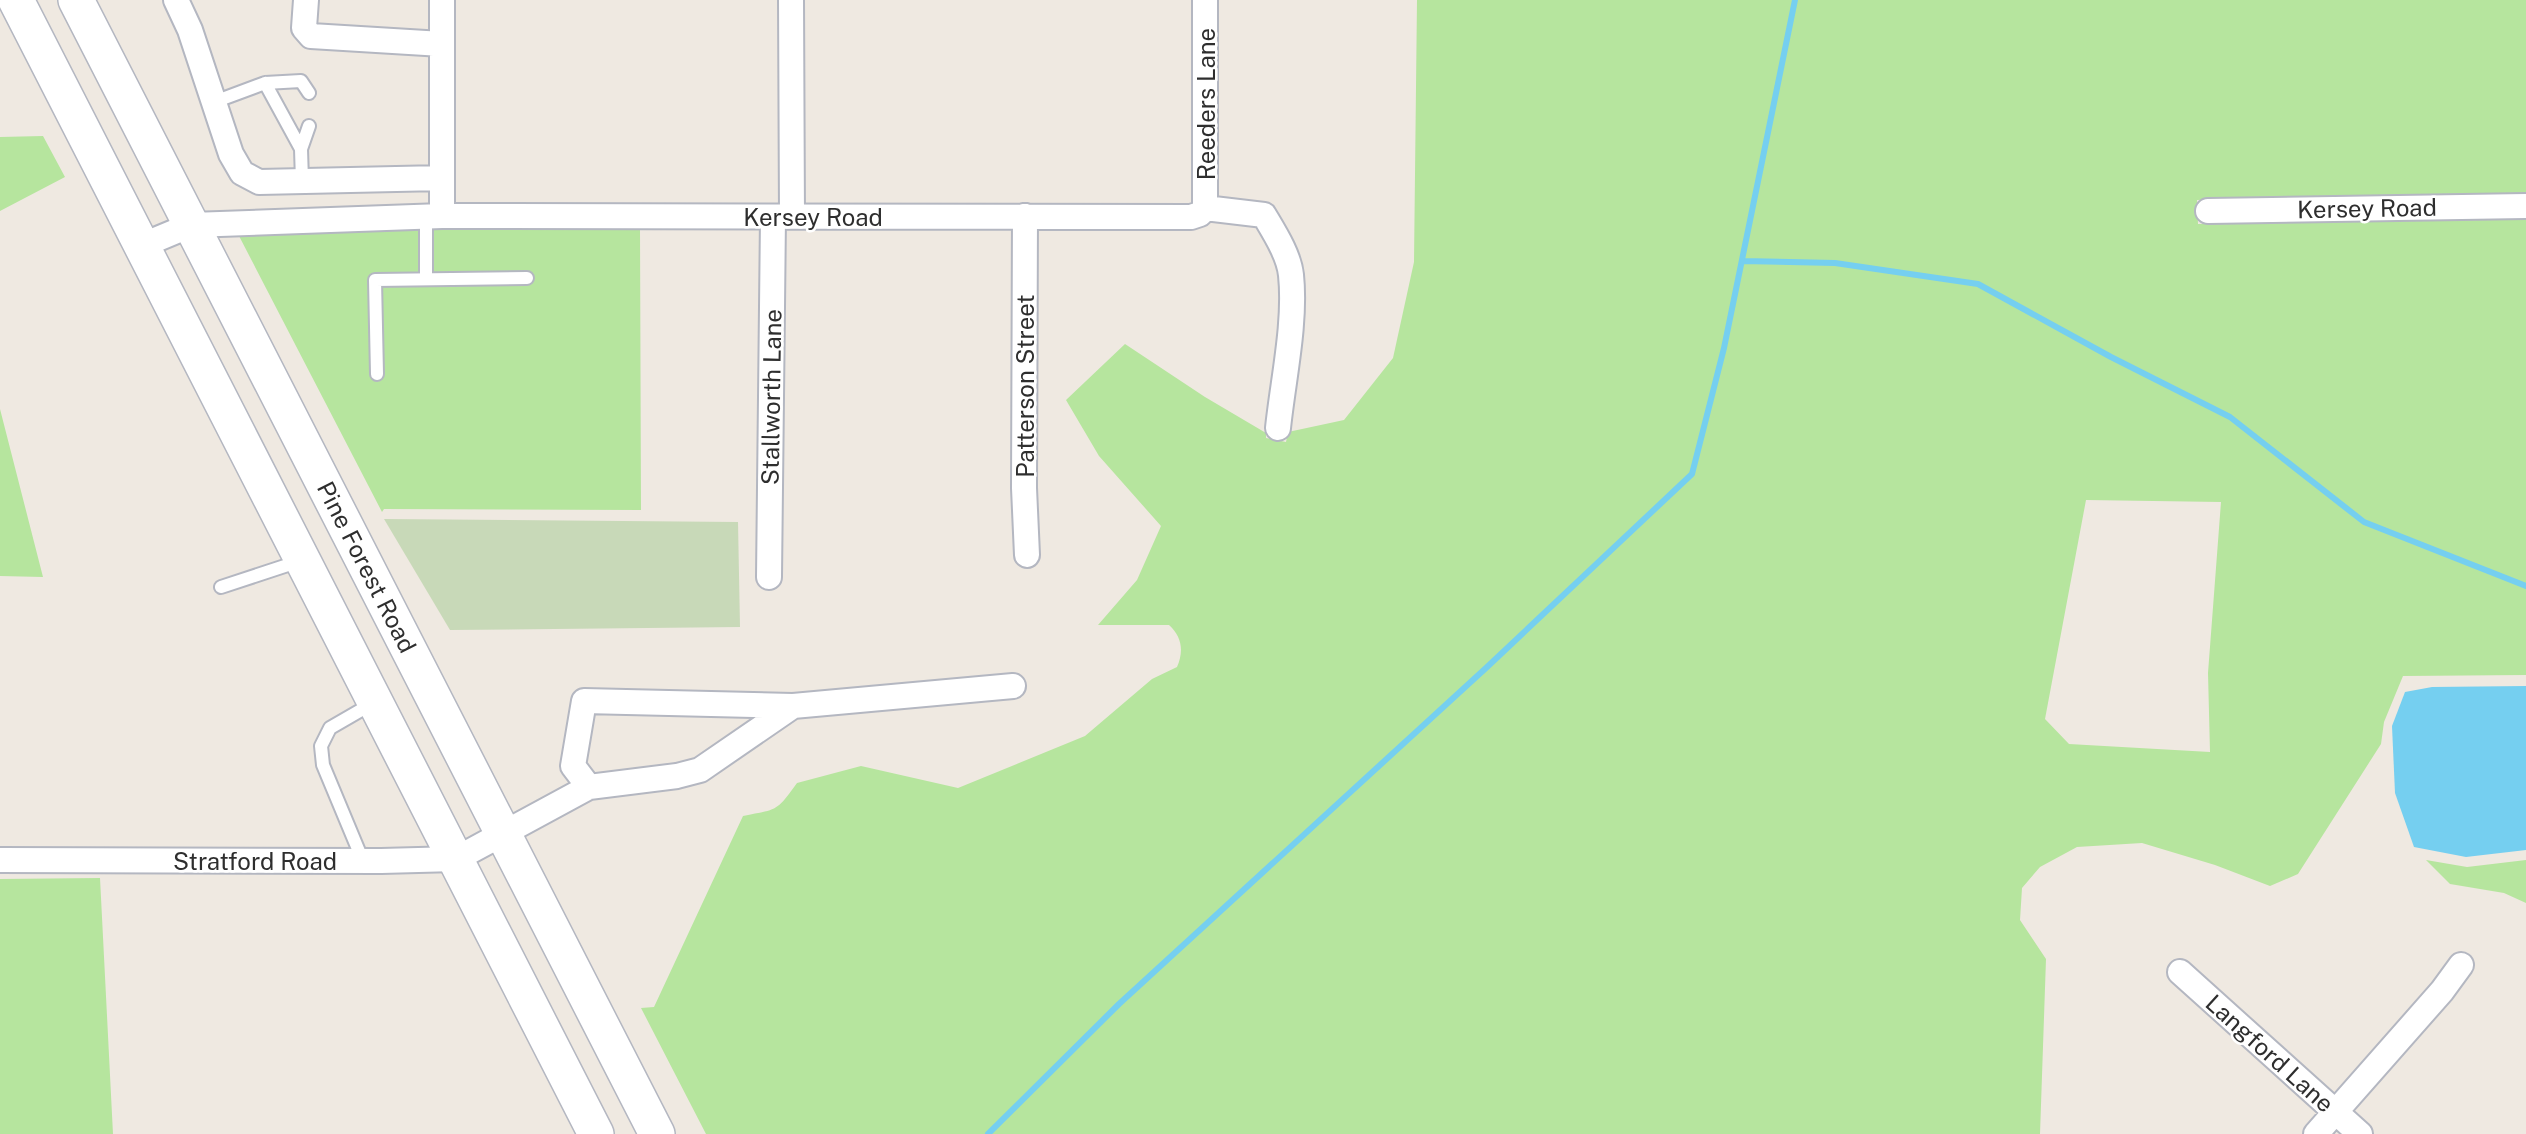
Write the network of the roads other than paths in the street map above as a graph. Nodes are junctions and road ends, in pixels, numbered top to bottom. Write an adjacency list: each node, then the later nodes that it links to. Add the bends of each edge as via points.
1 (16, 0): 23 (main road)
2 (76, 0): 22 (main road, Pine Forest Road)
3 (176, 0): 11 (street)
4 (306, 0): 8 (street, via 304,28 311,36)
5 (442, 0): 8 (street)
6 (791, 0): 21 (street, Stallworth Lane)
7 (1205, 0): 17 (street, Reeders Lane)
8 (442, 44): 14 (street)
9 (265, 83): 10 (lane, via 301,81); 11 (lane); 13 (lane)
10 (309, 93)
11 (214, 102): 15 (street, via 230,154 242,173 258,182)
12 (309, 126): 13 (lane)
13 (301, 149): 15 (lane)
14 (442, 178): 15 (street); 19 (street)
15 (302, 181)
16 (2526, 206): 18 (street, Kersey Road)
17 (1205, 208): 20 (street, Kersey Road, via 1200,215 1191,216); 27 (street, Kersey Road, via 1264,215 1291,272)
18 (2208, 211)
19 (434, 216): 21 (street, Kersey Road); 22 (street, Kersey Road); 24 (lane)
20 (1025, 216): 21 (street, Kersey Road); 28 (street, Patterson Street)
21 (783, 217): 30 (street, Stallworth Lane)
22 (191, 225): 23 (street, Kersey Road); 36 (main road, Pine Forest Road)
23 (143, 245): 29 (main road)
24 (426, 278): 25 (lane); 26 (lane, via 375,280)
25 (527, 278)
26 (377, 374)
27 (1278, 428)
28 (1027, 555)
29 (303, 560): 31 (lane); 33 (main road)
30 (769, 577)
31 (221, 587)
32 (1013, 686): 34 (street)
33 (376, 702): 38 (main road); 39 (lane, via 330,728 321,746 323,765)
34 (793, 706): 35 (street, via 700,770); 35 (street, via 584,701 573,766)
35 (589, 787): 36 (street, Stratford Road)
36 (502, 832): 38 (street, Stratford Road); 44 (main road, Pine Forest Road)
37 (0, 859): 39 (street, Stratford Road)
38 (456, 859): 39 (street, Stratford Road); 43 (main road)
39 (363, 861)
40 (2461, 965): 42 (street)
41 (2180, 972): 42 (street, Langford Lane)
42 (2335, 1112): 45 (street); 46 (street, Langford Lane)
43 (596, 1134)
44 (657, 1134)
45 (2316, 1134)
46 (2360, 1134)

